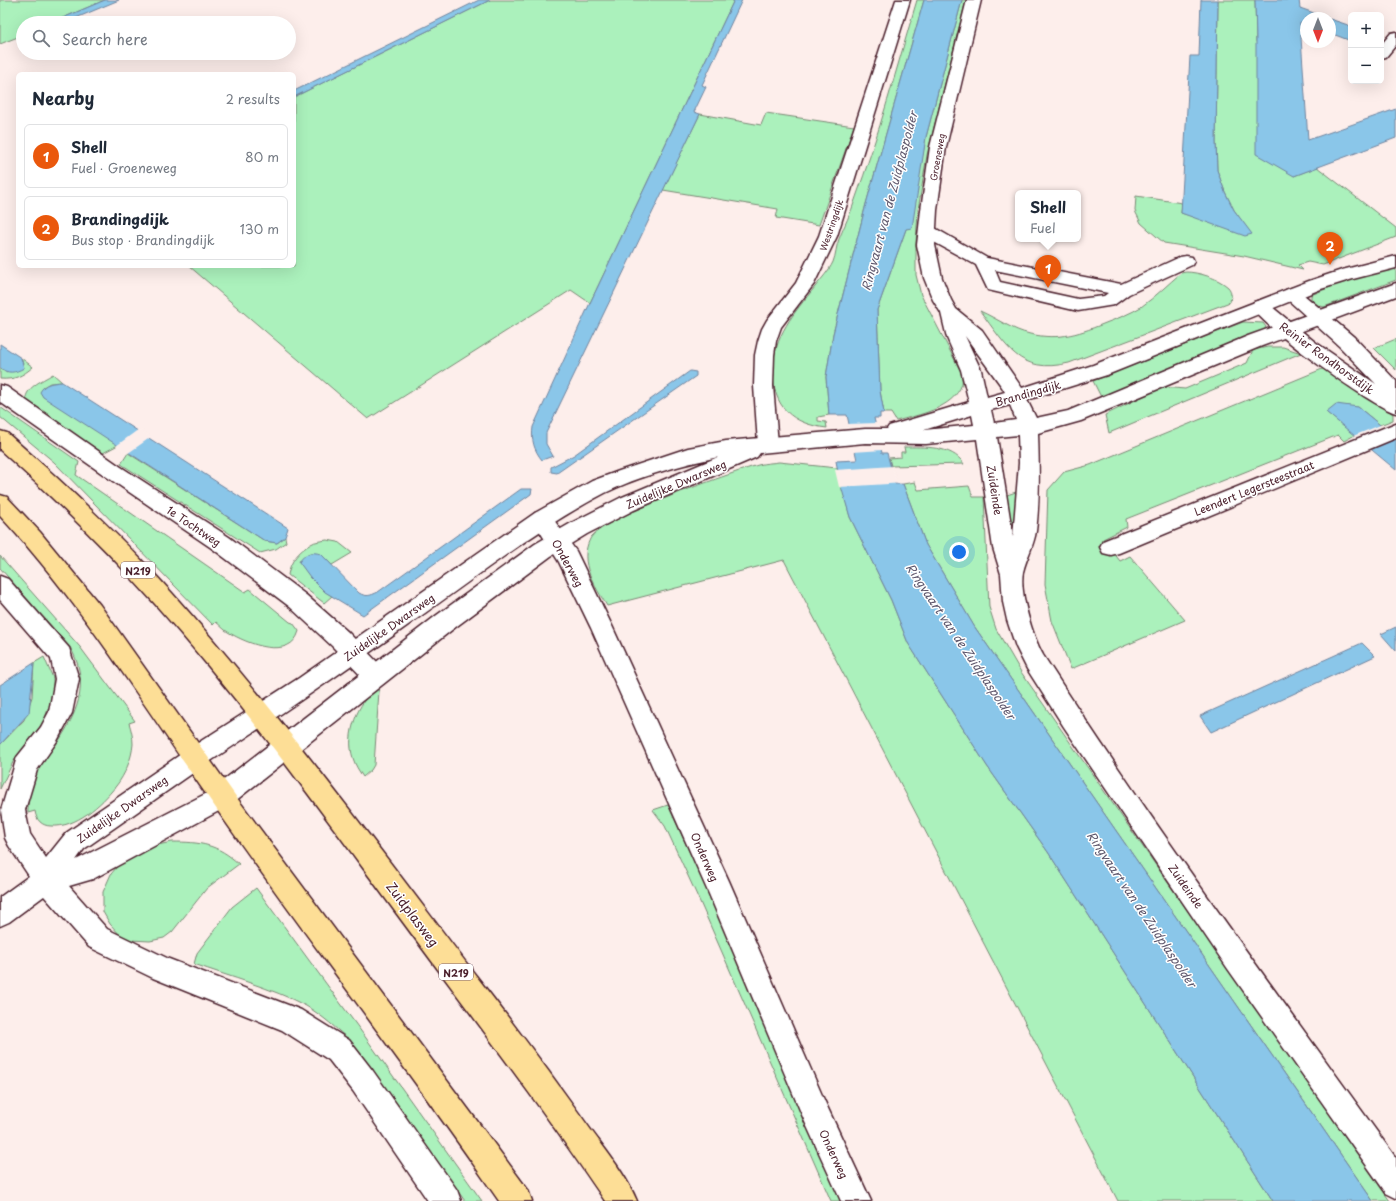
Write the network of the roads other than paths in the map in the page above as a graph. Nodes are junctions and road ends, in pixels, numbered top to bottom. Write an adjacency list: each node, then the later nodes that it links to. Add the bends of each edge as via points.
1 (903, 0): 26 (street, Westringdijk, via 817,264 772,329 765,352 764,396)
2 (974, 0): 5 (street, Groeneweg, via 938,147)
3 (1395, 37): 4 (street)
4 (1384, 50)
5 (927, 231): 7 (lane); 13 (street, Groeneweg, via 928,258 933,278)
6 (1186, 261): 10 (lane)
7 (983, 262): 10 (lane); 10 (lane, via 994,286 1078,305 1108,301)
8 (1396, 262): 11 (street, Brandingdijk, via 1333,278)
9 (1396, 289): 14 (street)
10 (1122, 290)
11 (1292, 294): 12 (street, Brandingdijk); 14 (street, Reinier Rondhorstdijk)
12 (1260, 306): 15 (street, Reinier Rondhorstdijk); 18 (street, Brandingdijk, via 1100,370)
13 (950, 313): 18 (street, Groeneweg, via 975,335); 19 (street, Groeneweg, via 956,338 971,370)
14 (1319, 317): 15 (street); 17 (street, Reinier Rondhorstdijk)
15 (1286, 330): 20 (street, Reinier Rondhorstdijk); 21 (street, via 1074,416)
16 (0, 392): 33 (street, 1e Tochtweg, via 227,548 298,601)
17 (1396, 393)
18 (1016, 396): 19 (street, Brandingdijk); 21 (street, Groeneweg)
19 (978, 406): 23 (street, Zuideinde); 24 (street, Brandingdijk)
20 (1396, 406)
21 (1028, 428): 23 (street); 31 (street, Zuideinde, via 1029,463 1025,532)
22 (1396, 430): 30 (street, Leendert Legersteestraat)
23 (986, 432): 24 (street, via 926,437); 31 (street, Zuideinde, via 1004,548)
24 (874, 436): 26 (street, Zuidelijke Dwarsweg)
25 (0, 438): 35 (main road, N219, via 42,474 135,566)
26 (768, 444): 28 (street, Zuidelijke Dwarsweg, via 708,451 645,469 599,487); 29 (street, Zuidelijke Dwarsweg, via 627,504)
27 (0, 503): 37 (main road, via 66,576 138,674)
28 (542, 518): 29 (street, Onderweg); 33 (street, Zuidelijke Dwarsweg)
29 (556, 542): 34 (street, Zuidelijke Dwarsweg, via 499,581); 45 (street, Onderweg, via 568,558 602,628)
30 (1111, 547)
31 (1012, 574): 41 (street, Zuideinde, via 1014,602 1027,647 1050,687 1232,953)
32 (0, 585): 39 (street, via 61,655 67,679 60,713 49,734 26,765 13,810 18,838)
33 (354, 652): 34 (street, 1e Tochtweg); 35 (street, Zuidelijke Dwarsweg)
34 (376, 676): 36 (street, Zuidelijke Dwarsweg)
35 (262, 715): 36 (main road, N219); 37 (street, Zuidelijke Dwarsweg)
36 (285, 747): 38 (street, Zuidelijke Dwarsweg); 44 (main road, Zuidplasweg / N219, via 578,1134)
37 (195, 758): 38 (main road); 39 (street, Zuidelijke Dwarsweg, via 75,841)
38 (221, 797): 39 (street, Zuidelijke Dwarsweg, via 84,870); 43 (main road)
39 (46, 879): 40 (street, Zuidelijke Dwarsweg); 42 (street, via 98,938 162,969 291,1020 340,1050)
40 (0, 913)
41 (1396, 1183)
42 (446, 1201)
43 (517, 1201)
44 (622, 1201)
45 (856, 1201)

